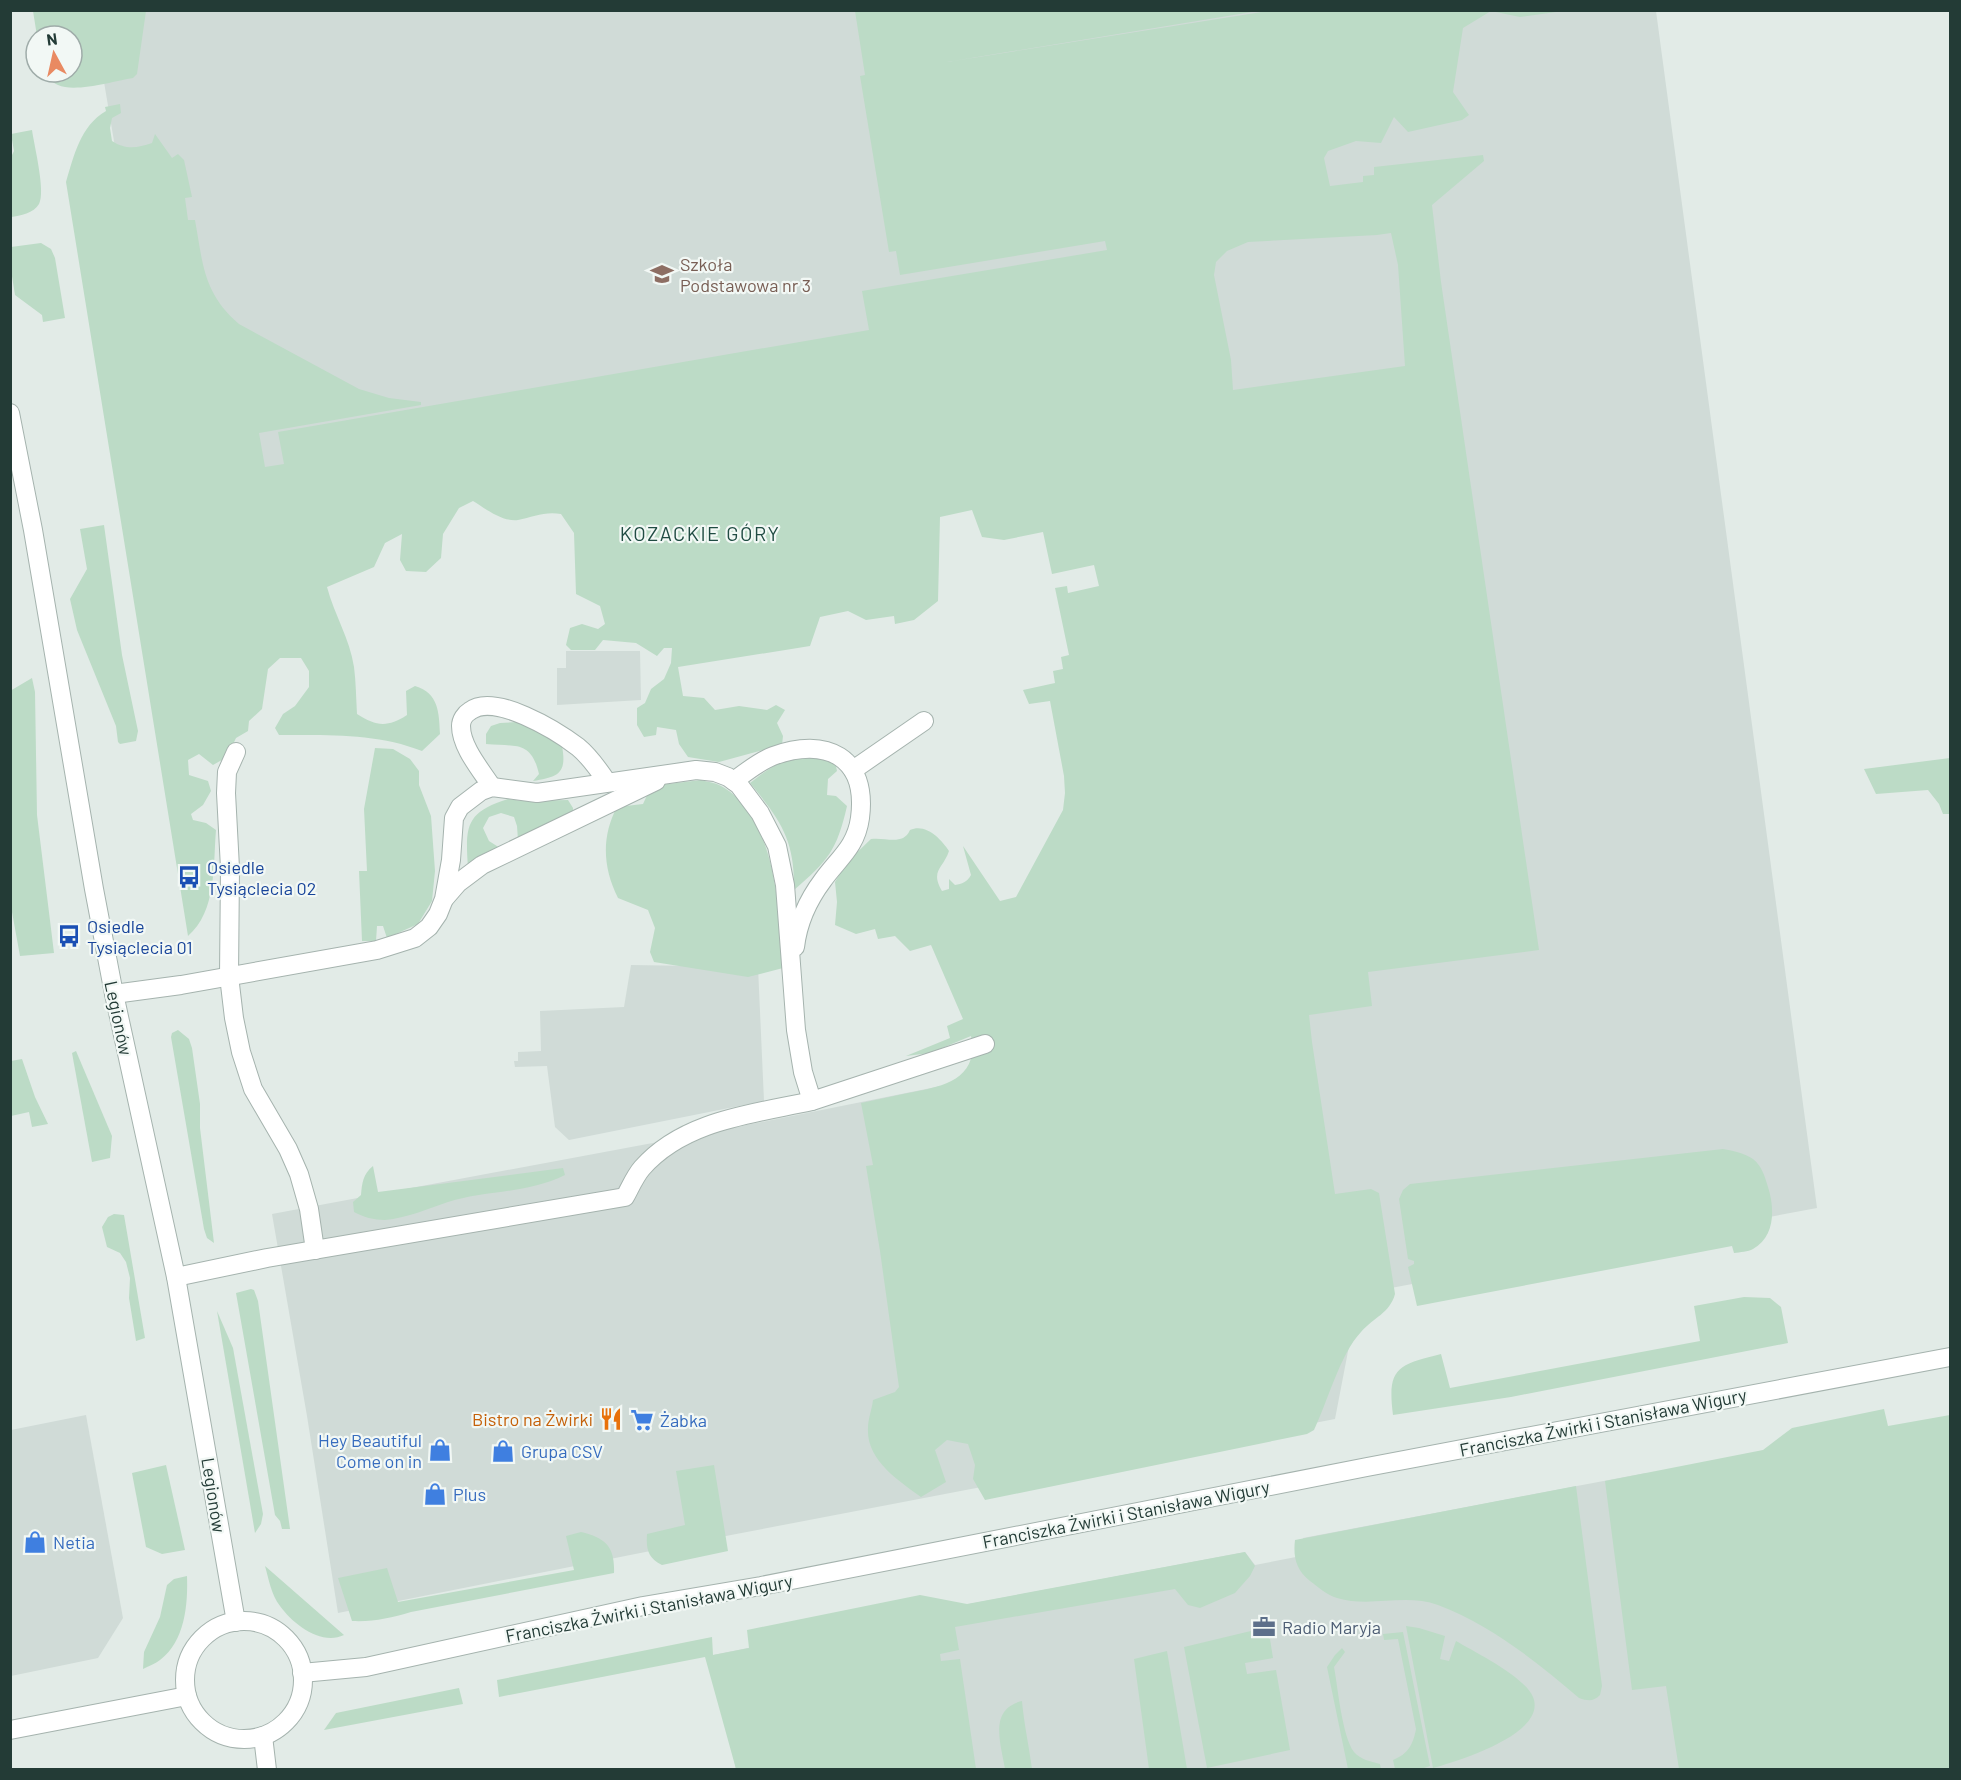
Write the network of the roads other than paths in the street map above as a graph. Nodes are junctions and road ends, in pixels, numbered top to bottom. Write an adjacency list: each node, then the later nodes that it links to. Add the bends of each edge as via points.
1 (10, 413): 12 (street, Legionów)
2 (924, 721): 4 (street)
3 (236, 752): 11 (street, via 227,772 226,793 231,868)
4 (853, 770): 7 (street, via 848,762 829,751 808,749 771,757); 10 (street, via 861,797 856,835 805,908)
5 (671, 773): 6 (street); 7 (street, via 715,772); 9 (street, via 482,866)
6 (607, 782): 8 (street, via 537,793); 8 (street, via 580,749 559,734 533,720 488,705 470,710 461,724 465,743)
7 (734, 782): 10 (street, via 750,798 777,846 785,885)
8 (492, 787): 9 (street, via 469,798 454,818)
9 (444, 899): 11 (street, via 429,927 415,938 376,950)
10 (791, 972): 14 (street, via 801,1061)
11 (229, 976): 12 (street); 15 (street, via 241,1052 253,1089 299,1173)
12 (114, 994): 16 (street, Legionów)
13 (985, 1044): 14 (street)
14 (812, 1101): 15 (street, via 689,1132 641,1169 625,1197)
15 (315, 1250): 16 (street)
16 (176, 1277): 18 (street, Legionów)
17 (1950, 1357): 19 (street, Franciszka Żwirki i Stanisława Wigury, via 643,1606 366,1667)
18 (236, 1622): 19 (street, via 264,1624 280,1634 293,1647); 20 (street, via 208,1633 195,1646 187,1666)
19 (302, 1673): 22 (street, via 301,1693 293,1711 280,1726)
20 (187, 1696): 21 (street); 22 (street, via 195,1713 216,1732 244,1738)
21 (10, 1730)
22 (263, 1736): 23 (street)
23 (267, 1770)

